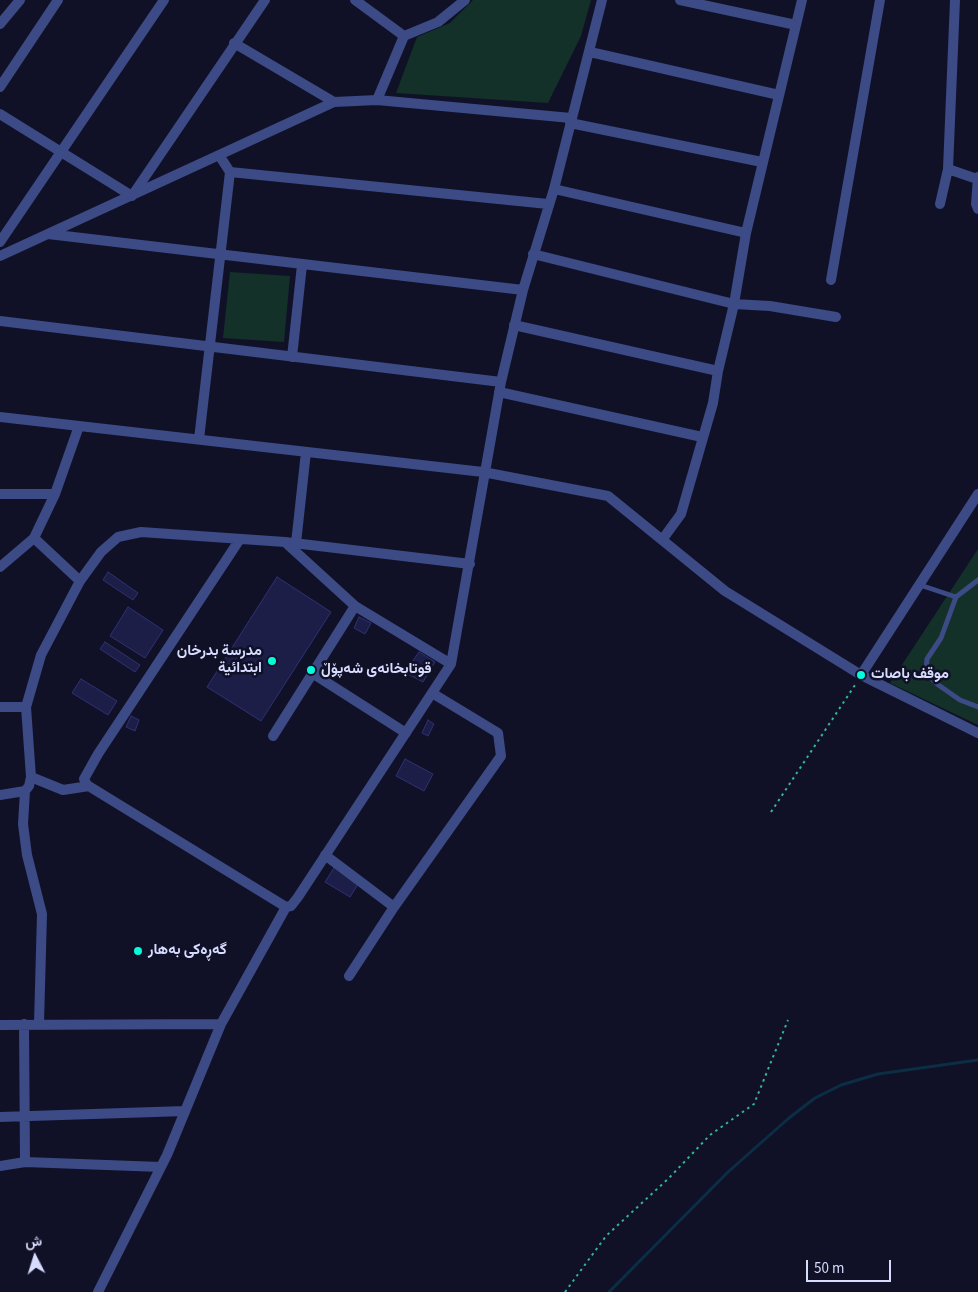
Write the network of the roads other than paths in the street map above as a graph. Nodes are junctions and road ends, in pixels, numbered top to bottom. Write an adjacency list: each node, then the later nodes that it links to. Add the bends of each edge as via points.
1 (20, 0): 12 (street)
2 (58, 0): 17 (street)
3 (164, 0): 23 (street)
4 (265, 0): 15 (street)
5 (465, 0): 14 (street, via 438,22)
6 (602, 0): 16 (street)
7 (680, 0): 13 (street)
8 (802, 0): 13 (street)
9 (880, 0): 41 (street)
10 (955, 0): 26 (street)
11 (358, 1): 14 (street)
12 (0, 24)
13 (796, 25): 18 (street)
14 (404, 36): 19 (street)
15 (234, 43): 20 (street); 30 (street)
16 (590, 52): 18 (street); 22 (street)
17 (0, 87)
18 (778, 95): 25 (street)
19 (377, 100): 20 (street); 22 (street)
20 (334, 102): 24 (street)
21 (0, 114): 23 (street)
22 (571, 121): 25 (street); 29 (street)
23 (62, 152): 30 (street); 36 (street)
24 (219, 155): 27 (street); 30 (street)
25 (762, 162): 34 (street)
26 (948, 168): 28 (street); 32 (street)
27 (230, 172): 31 (street); 39 (street)
28 (978, 178): 33 (street)
29 (554, 189): 31 (street); 34 (street)
30 (132, 196): 35 (street)
31 (548, 204): 37 (street)
32 (940, 204)
33 (978, 209)
34 (746, 233): 43 (street)
35 (48, 234): 38 (street); 39 (street)
36 (0, 242)
37 (533, 254): 42 (street); 43 (street)
38 (0, 256)
39 (220, 256): 40 (street); 47 (street)
40 (302, 264): 42 (street); 48 (street)
41 (831, 280)
42 (523, 290): 46 (street)
43 (734, 304): 44 (street, via 770,306); 49 (street)
44 (836, 317)
45 (0, 321): 47 (street)
46 (514, 325): 49 (street); 50 (street)
47 (210, 347): 48 (street); 54 (street)
48 (292, 357): 50 (street)
49 (718, 371): 53 (street, via 714,403)
50 (500, 387): 53 (street); 56 (street)
51 (0, 417): 52 (street)
52 (79, 426): 54 (street); 58 (street)
53 (702, 437): 62 (street, via 681,514)
54 (199, 439): 55 (street)
55 (306, 452): 56 (street); 63 (street)
56 (483, 472): 62 (street, via 608,496); 64 (street)
57 (0, 494): 58 (street)
58 (55, 494): 60 (street)
59 (978, 494): 68 (street)
60 (34, 538): 65 (street); 67 (street)
61 (240, 539): 63 (street); 67 (street, via 141,532 118,538 101,552); 82 (street, via 98,754 84,780)
62 (662, 540): 73 (street, via 725,591)
63 (290, 542): 64 (street); 70 (street)
64 (470, 564): 71 (street)
65 (0, 567)
66 (978, 580): 69 (lane)
67 (80, 581): 76 (street, via 41,655)
68 (919, 585): 69 (lane); 73 (street)
69 (956, 597): 77 (lane, via 941,638 927,659 926,673 960,700)
70 (355, 606): 71 (street); 72 (street)
71 (451, 664): 74 (street)
72 (312, 673): 78 (street); 80 (street)
73 (861, 675): 79 (street)
74 (432, 693): 78 (street); 87 (street, via 498,733 501,756)
75 (0, 707): 76 (street)
76 (26, 707): 81 (street)
77 (978, 707)
78 (406, 733): 85 (street)
79 (978, 734)
80 (273, 736)
81 (31, 777): 82 (street, via 63,790); 83 (street)
82 (89, 786): 86 (street)
83 (25, 791): 84 (street); 89 (street, via 23,824 27,856 42,914)
84 (0, 795)
85 (325, 855): 86 (street, via 298,897 291,906); 87 (street)
86 (286, 906): 91 (street)
87 (394, 907): 88 (street)
88 (349, 976)
89 (39, 1023): 90 (street); 91 (street)
90 (24, 1024): 92 (street); 95 (street)
91 (221, 1024): 93 (street)
92 (0, 1025)
93 (185, 1111): 95 (street); 98 (street)
94 (0, 1117): 95 (street)
95 (25, 1117): 96 (street)
96 (25, 1162): 97 (street); 98 (street)
97 (0, 1166)
98 (161, 1167): 99 (street)
99 (98, 1292)

